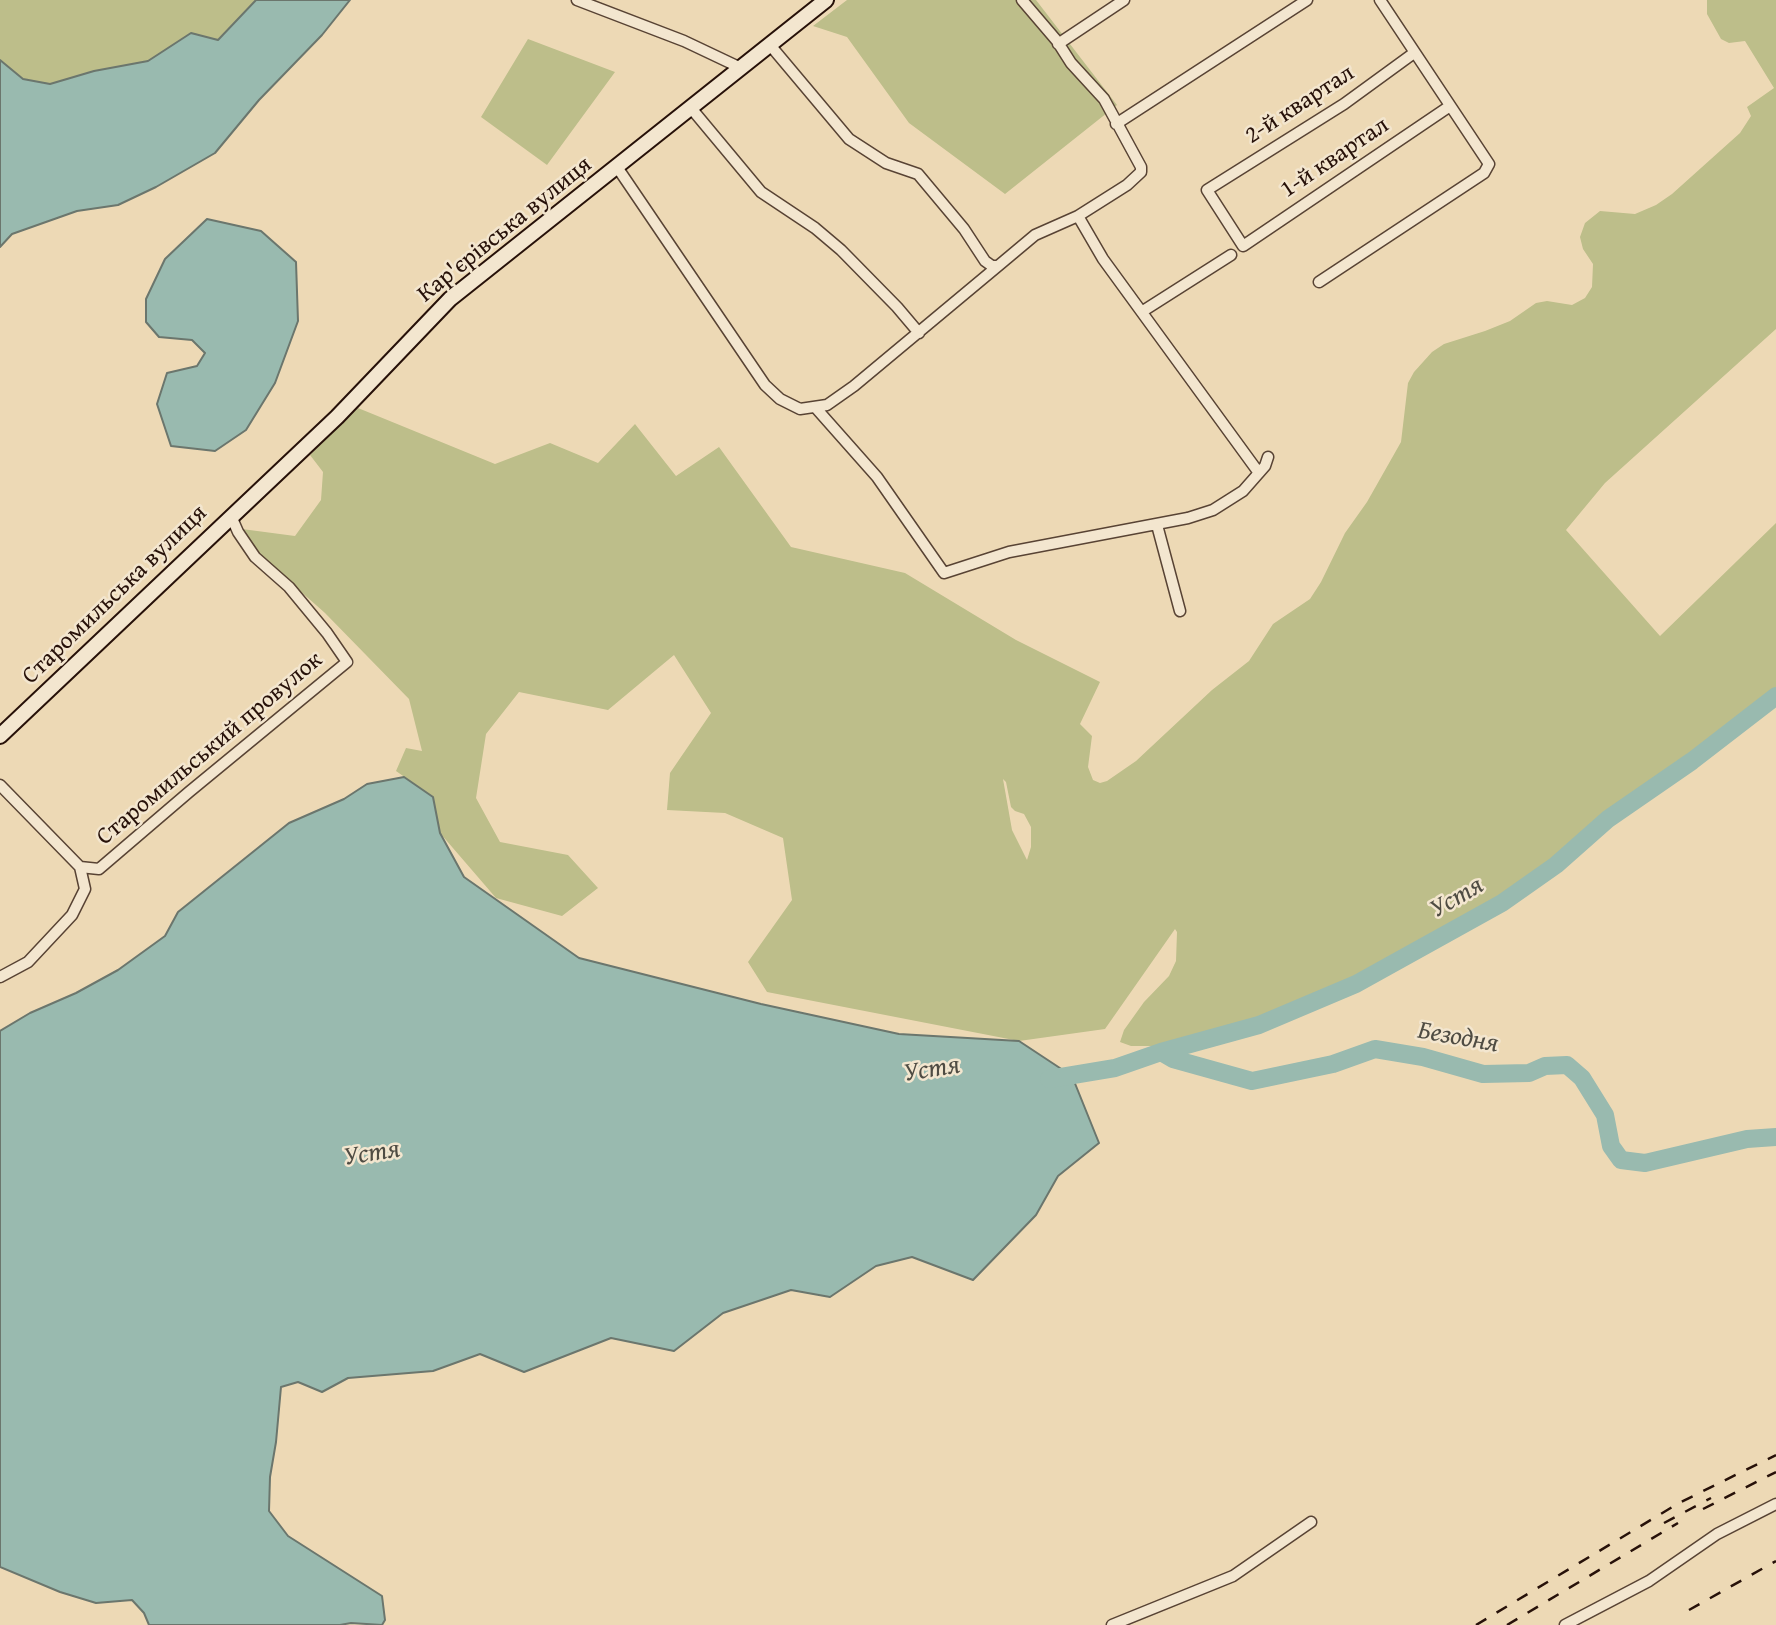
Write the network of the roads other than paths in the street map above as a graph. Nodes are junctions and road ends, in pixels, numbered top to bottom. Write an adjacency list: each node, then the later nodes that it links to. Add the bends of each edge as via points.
1 (577, 0): 10 (street)
2 (826, 0): 8 (street, Кар'єрівська вулиця)
3 (1022, 0): 7 (street)
4 (1124, 0): 7 (street)
5 (1307, 0): 13 (street)
6 (1380, 0): 9 (street)
7 (1058, 44): 13 (street, via 1104,99)
8 (770, 45): 10 (street, Кар'єрівська вулиця); 18 (street, via 849,139 886,163 918,174 985,261)
9 (1414, 53): 11 (street); 16 (street, 2-й квартал, via 1344,104 1208,190)
10 (741, 68): 12 (street, Кар'єрівська вулиця)
11 (1450, 106): 16 (street, 1-й квартал); 19 (street, via 1489,164 1487,169)
12 (691, 108): 14 (street, Кар'єрівська вулиця); 21 (street, via 761,192 841,250)
13 (1116, 124): 15 (street, via 1141,172)
14 (617, 167): 22 (street, via 765,385 779,399 800,409); 25 (street, Кар'єрівська вулиця, via 450,299 337,417)
15 (1078, 216): 18 (street, via 1035,235); 20 (street, via 1103,259)
16 (1243, 246)
17 (1231, 255): 20 (street)
18 (998, 266): 21 (street)
19 (1319, 282)
20 (1143, 311): 24 (street)
21 (919, 332): 22 (street, via 854,386 827,405)
22 (815, 407): 26 (street, via 877,477 944,573 1009,552)
23 (1268, 457): 24 (street)
24 (1259, 473): 26 (street, via 1243,491 1213,510)
25 (231, 516): 28 (street, Старомильська вулиця); 30 (street, Старомильський провулок, via 255,557 289,587 347,662 99,869)
26 (1157, 524): 27 (street)
27 (1180, 611)
28 (0, 736)
29 (0, 785): 30 (street, Старомильський провулок)
30 (80, 867): 31 (street, Старомильський провулок, via 85,889 72,915 28,962)
31 (0, 976)
32 (1776, 1504): 35 (street, via 1717,1534 1649,1581)
33 (1311, 1522): 34 (street, via 1233,1576)
34 (1112, 1625)
35 (1565, 1625)

